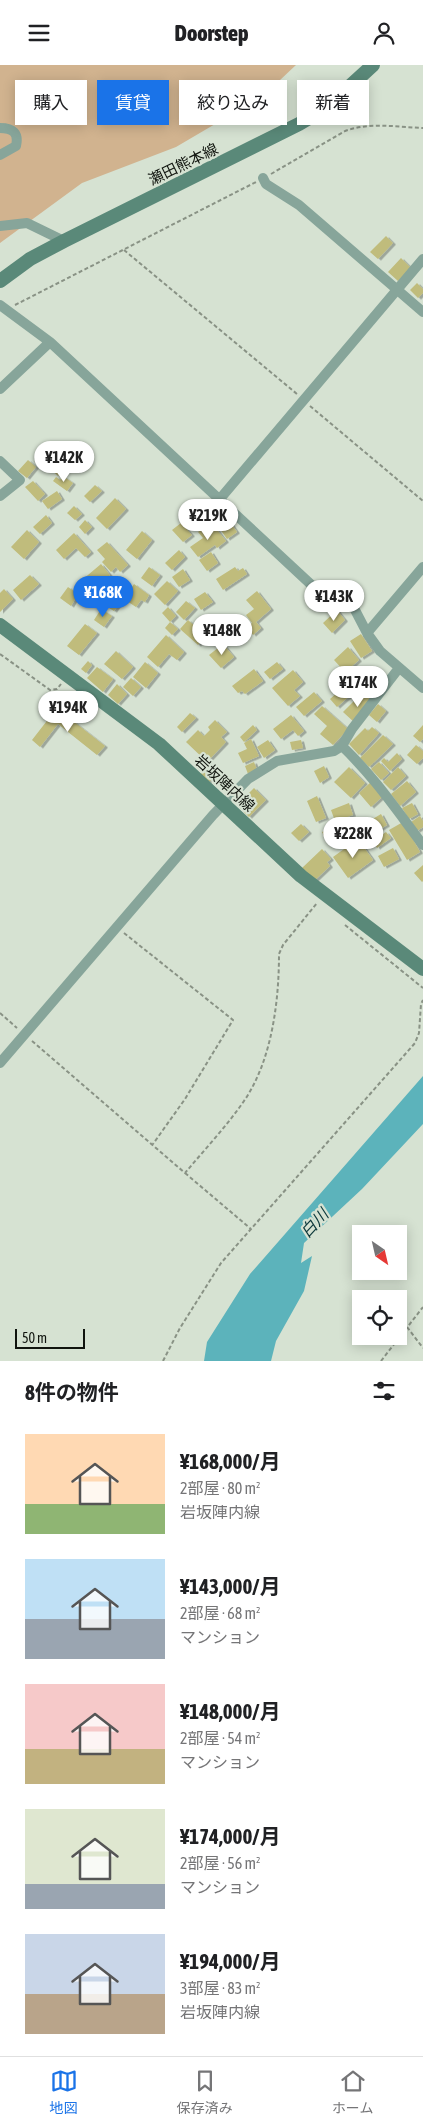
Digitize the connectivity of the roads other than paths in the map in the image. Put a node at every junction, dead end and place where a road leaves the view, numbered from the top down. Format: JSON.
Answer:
{"nodes":[{"id":1,"x":373,"y":65,"type":"edge"},
{"id":2,"x":0,"y":128,"type":"edge"},
{"id":3,"x":0,"y":155,"type":"edge"},
{"id":4,"x":263,"y":179,"type":"dead end"},
{"id":5,"x":0,"y":226,"type":"edge"},
{"id":6,"x":64,"y":241,"type":"junction"},
{"id":7,"x":423,"y":259,"type":"edge"},
{"id":8,"x":0,"y":281,"type":"edge"},
{"id":9,"x":397,"y":290,"type":"junction"},
{"id":10,"x":3,"y":307,"type":"edge"},
{"id":11,"x":423,"y":312,"type":"edge"},
{"id":12,"x":50,"y":342,"type":"junction"},
{"id":13,"x":0,"y":389,"type":"edge"},
{"id":14,"x":0,"y":461,"type":"edge"},
{"id":15,"x":0,"y":496,"type":"edge"},
{"id":16,"x":219,"y":500,"type":"junction"},
{"id":17,"x":423,"y":567,"type":"edge"},
{"id":18,"x":0,"y":625,"type":"edge"},
{"id":19,"x":367,"y":633,"type":"junction"},
{"id":20,"x":400,"y":668,"type":"junction"},
{"id":21,"x":423,"y":688,"type":"edge"},
{"id":22,"x":342,"y":746,"type":"junction"},
{"id":23,"x":224,"y":804,"type":"junction"},
{"id":24,"x":423,"y":845,"type":"edge"},
{"id":25,"x":423,"y":969,"type":"edge"},
{"id":26,"x":0,"y":1063,"type":"edge"}],
"edges":[{"from":1,"to":6,"type":"main road","name":"瀬田熊本線"},
{"from":2,"to":3,"type":"street"},
{"from":4,"to":9,"type":"street"},
{"from":5,"to":6,"type":"street"},
{"from":6,"to":8,"type":"main road","name":"瀬田熊本線"},
{"from":7,"to":9,"type":"street"},
{"from":9,"to":11,"type":"street"},
{"from":9,"to":16,"type":"street"},
{"from":10,"to":12,"type":"street"},
{"from":12,"to":13,"type":"street"},
{"from":12,"to":16,"type":"street"},
{"from":14,"to":15,"type":"street"},
{"from":16,"to":19,"type":"street"},
{"from":17,"to":19,"type":"street"},
{"from":18,"to":23,"type":"main road","name":"岩坂陣内線"},
{"from":19,"to":20,"type":"street"},
{"from":20,"to":21,"type":"street"},
{"from":20,"to":22,"type":"street"},
{"from":22,"to":23,"type":"street"},
{"from":22,"to":24,"type":"street"},
{"from":23,"to":25,"type":"main road","name":"岩坂陣内線"},
{"from":23,"to":26,"type":"street"}]}
